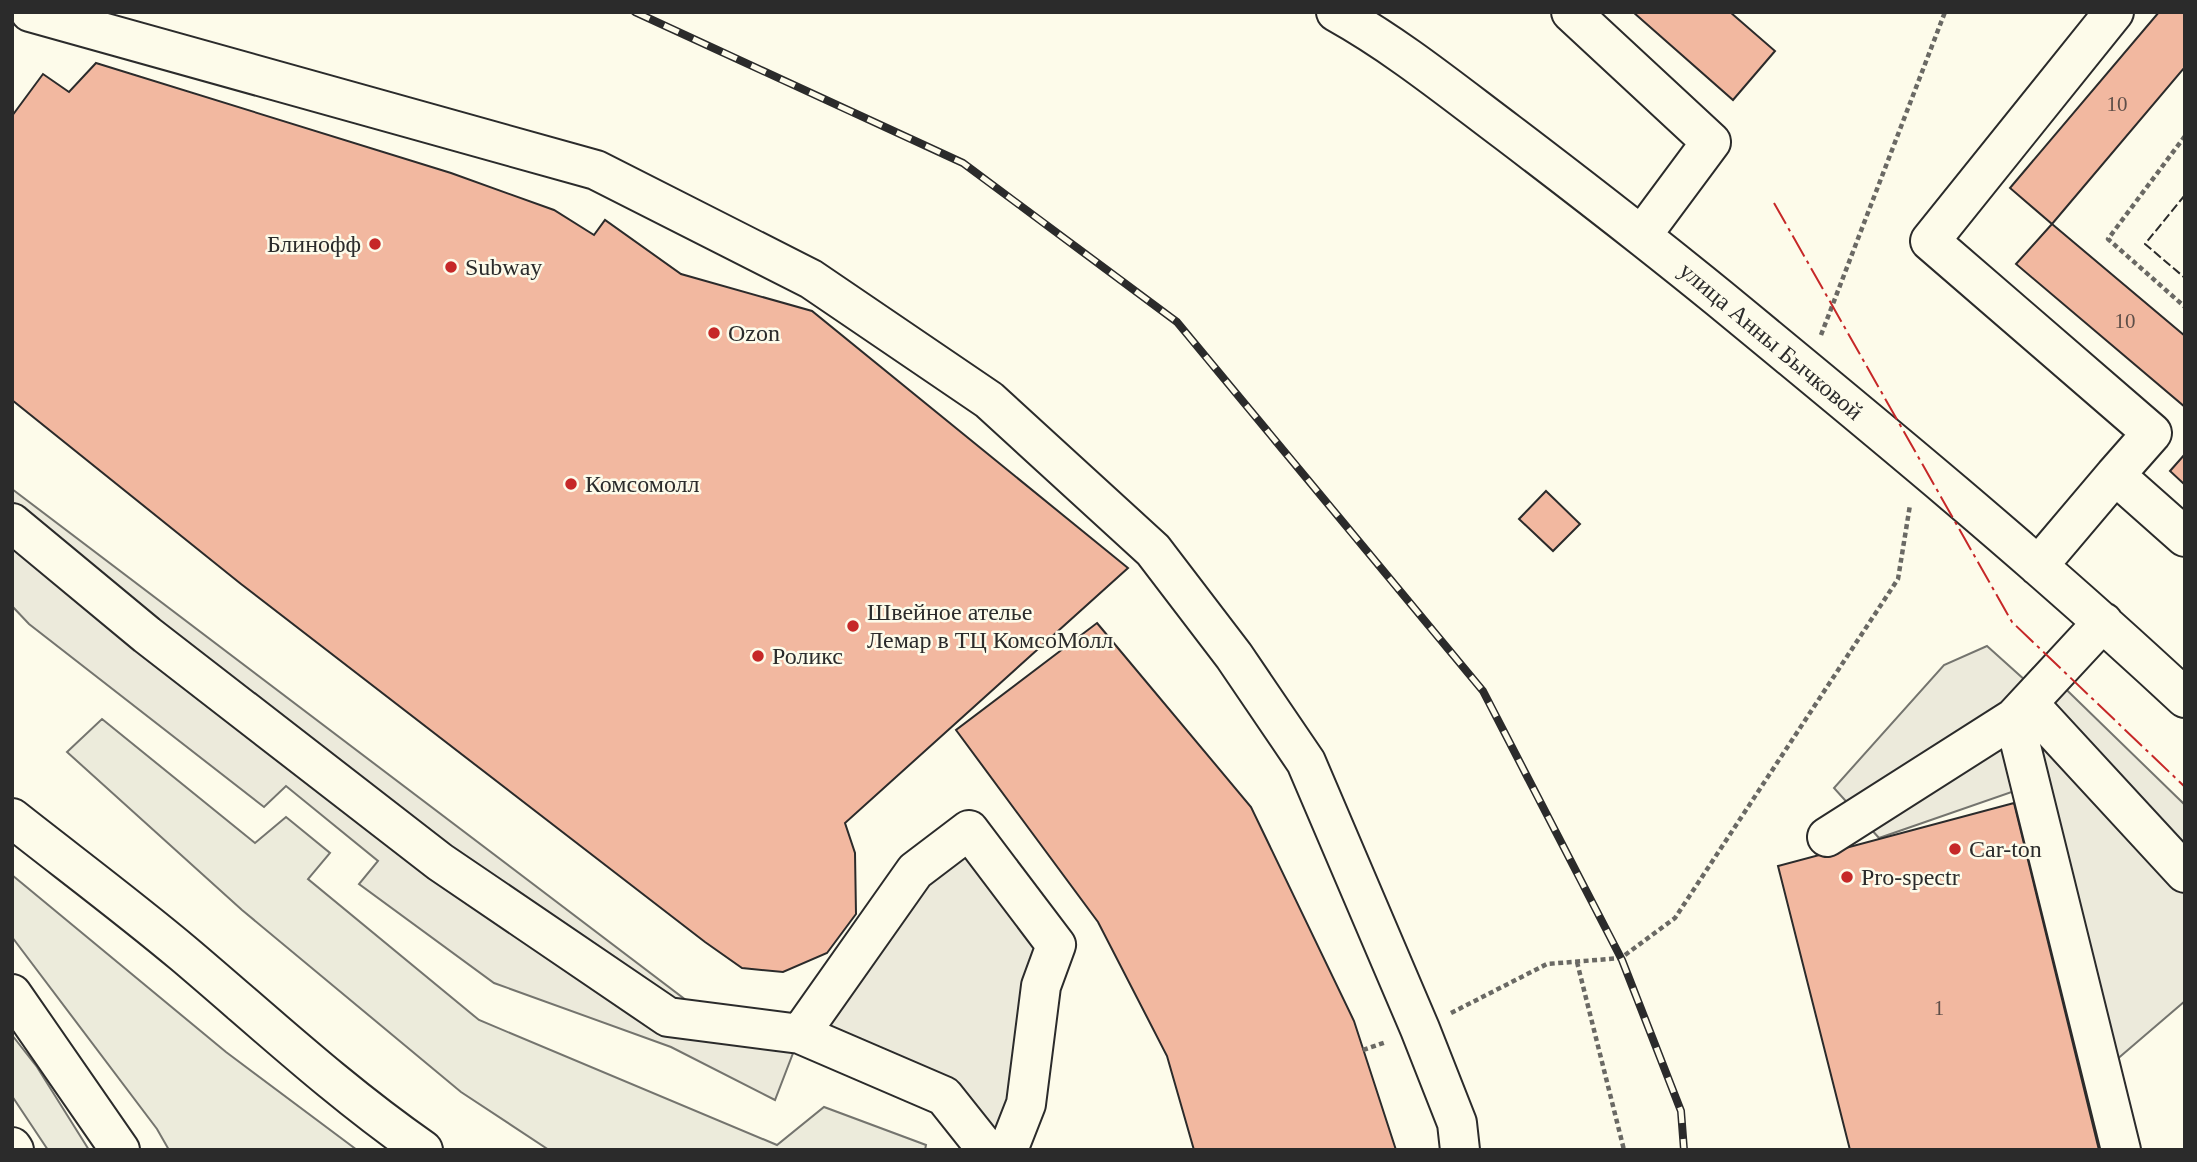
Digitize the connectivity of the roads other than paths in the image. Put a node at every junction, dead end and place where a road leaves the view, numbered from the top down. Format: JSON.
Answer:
{"nodes":[{"id":1,"x":30,"y":12,"type":"edge"},
{"id":2,"x":1336,"y":12,"type":"edge"},
{"id":3,"x":1571,"y":12,"type":"edge"},
{"id":4,"x":2114,"y":12,"type":"edge"},
{"id":5,"x":1642,"y":235,"type":"junction"},
{"id":6,"x":2115,"y":475,"type":"junction"},
{"id":7,"x":12,"y":523,"type":"edge"},
{"id":8,"x":2185,"y":537,"type":"edge"},
{"id":9,"x":2038,"y":566,"type":"junction"},
{"id":10,"x":2103,"y":622,"type":"junction"},
{"id":11,"x":2185,"y":698,"type":"edge"},
{"id":12,"x":2021,"y":710,"type":"junction"},
{"id":13,"x":12,"y":800,"type":"edge"},
{"id":14,"x":12,"y":818,"type":"edge"},
{"id":15,"x":1827,"y":837,"type":"dead end"},
{"id":16,"x":2185,"y":873,"type":"edge"},
{"id":17,"x":182,"y":952,"type":"junction"},
{"id":18,"x":12,"y":994,"type":"edge"},
{"id":19,"x":800,"y":1034,"type":"junction"},
{"id":20,"x":120,"y":1150,"type":"edge"},
{"id":21,"x":423,"y":1150,"type":"edge"},
{"id":22,"x":987,"y":1150,"type":"edge"},
{"id":23,"x":1008,"y":1150,"type":"edge"},
{"id":24,"x":1460,"y":1150,"type":"edge"},
{"id":25,"x":2121,"y":1150,"type":"edge"}],
"edges":[{"from":1,"to":24,"type":"street"},
{"from":2,"to":5,"type":"street","name":"улица Анны Бычковой"},
{"from":3,"to":5,"type":"street"},
{"from":4,"to":6,"type":"street"},
{"from":5,"to":9,"type":"street","name":"улица Анны Бычковой"},
{"from":6,"to":8,"type":"street"},
{"from":6,"to":9,"type":"street"},
{"from":7,"to":19,"type":"street"},
{"from":9,"to":10,"type":"street","name":"улица Анны Бычковой"},
{"from":10,"to":11,"type":"street","name":"улица Анны Бычковой"},
{"from":10,"to":12,"type":"street"},
{"from":12,"to":15,"type":"street"},
{"from":12,"to":16,"type":"street"},
{"from":12,"to":25,"type":"street"},
{"from":13,"to":17,"type":"street"},
{"from":14,"to":17,"type":"street"},
{"from":17,"to":21,"type":"street"},
{"from":18,"to":20,"type":"street"},
{"from":19,"to":22,"type":"street"},
{"from":19,"to":23,"type":"street"}]}
